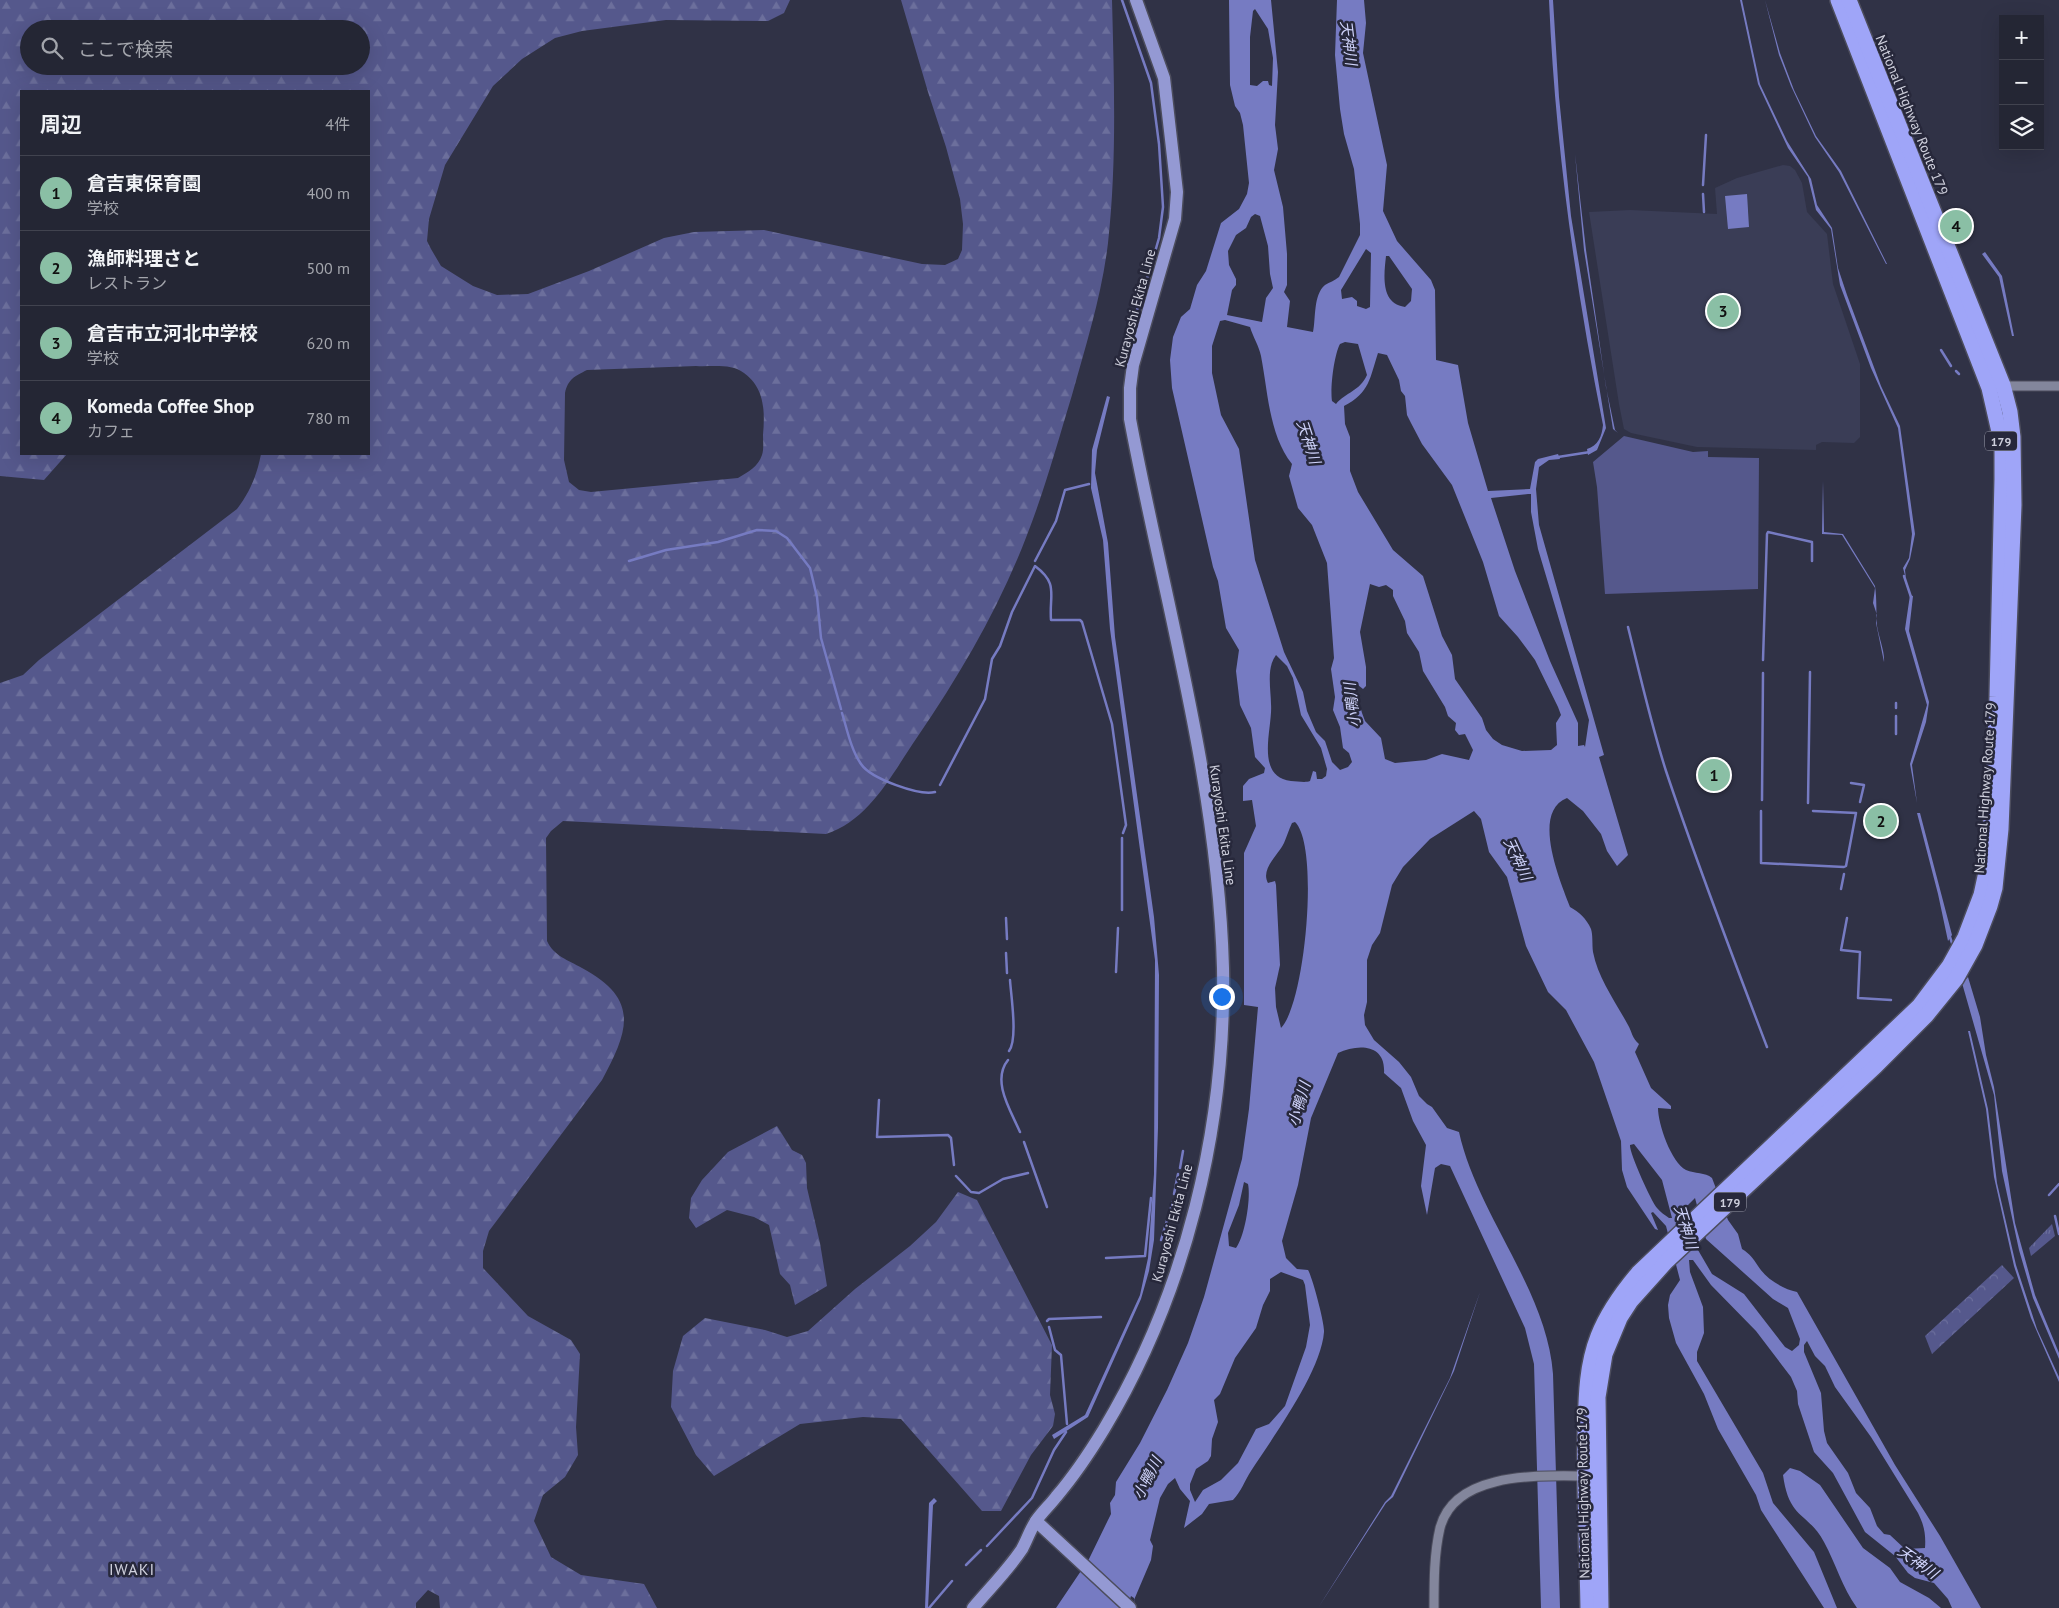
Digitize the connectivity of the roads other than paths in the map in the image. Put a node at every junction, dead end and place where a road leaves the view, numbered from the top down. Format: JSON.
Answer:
{"nodes":[{"id":1,"x":1136,"y":0,"type":"edge"},
{"id":2,"x":1838,"y":0,"type":"edge"},
{"id":3,"x":1849,"y":0,"type":"edge"},
{"id":4,"x":1996,"y":386,"type":"junction"},
{"id":5,"x":2059,"y":386,"type":"edge"},
{"id":6,"x":1983,"y":908,"type":"junction"},
{"id":7,"x":1592,"y":1476,"type":"junction"},
{"id":8,"x":1036,"y":1522,"type":"junction"},
{"id":9,"x":973,"y":1608,"type":"edge"},
{"id":10,"x":1130,"y":1608,"type":"edge"},
{"id":11,"x":1434,"y":1608,"type":"edge"},
{"id":12,"x":1588,"y":1608,"type":"edge"},
{"id":13,"x":1601,"y":1608,"type":"edge"}],
"edges":[{"from":1,"to":8,"type":"main road","name":"Kurayoshi Ekita Line"},
{"from":2,"to":4,"type":"highway","name":"National Highway Route 179","number":"179"},
{"from":3,"to":4,"type":"highway","name":"National Highway Route 179","number":"179"},
{"from":4,"to":5,"type":"street"},
{"from":4,"to":6,"type":"highway","name":"National Highway Route 179","number":"179"},
{"from":6,"to":7,"type":"highway","name":"National Highway Route 179","number":"179"},
{"from":6,"to":7,"type":"highway","name":"National Highway Route 179","number":"179"},
{"from":7,"to":11,"type":"street"},
{"from":7,"to":12,"type":"highway","name":"National Highway Route 179","number":"179"},
{"from":7,"to":13,"type":"highway","name":"National Highway Route 179","number":"179"},
{"from":8,"to":9,"type":"main road","name":"Kurayoshi Ekita Line"},
{"from":8,"to":10,"type":"main road"}]}
